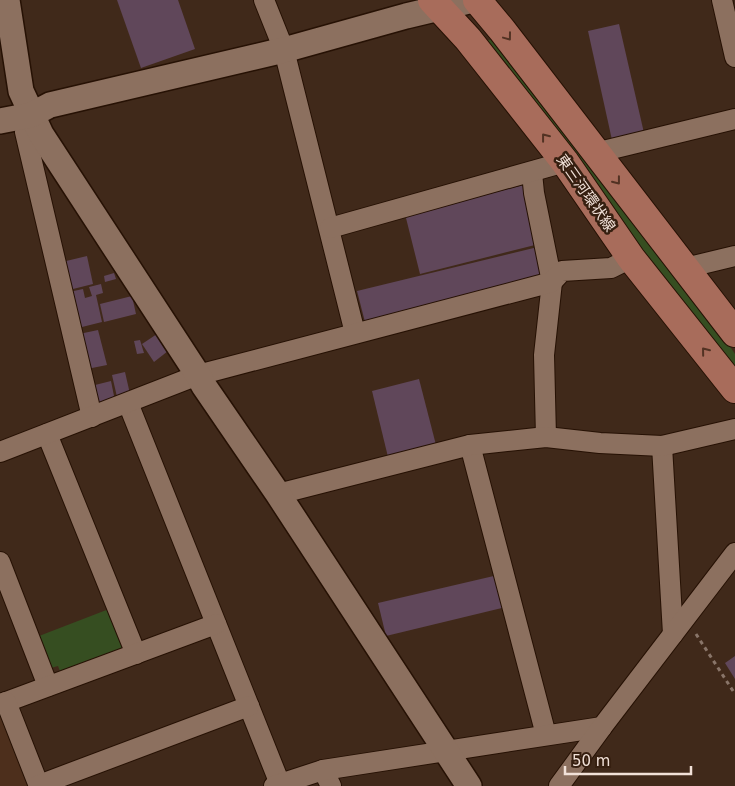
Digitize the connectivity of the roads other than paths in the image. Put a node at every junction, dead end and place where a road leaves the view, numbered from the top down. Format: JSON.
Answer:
{"nodes":[{"id":1,"x":7,"y":0,"type":"edge"},
{"id":2,"x":264,"y":0,"type":"edge"},
{"id":3,"x":473,"y":0,"type":"edge"},
{"id":4,"x":477,"y":0,"type":"edge"},
{"id":5,"x":722,"y":0,"type":"edge"},
{"id":6,"x":436,"y":4,"type":"edge"},
{"id":7,"x":284,"y":50,"type":"junction"},
{"id":8,"x":735,"y":57,"type":"edge"},
{"id":9,"x":31,"y":115,"type":"junction"},
{"id":10,"x":735,"y":119,"type":"edge"},
{"id":11,"x":0,"y":121,"type":"edge"},
{"id":12,"x":595,"y":153,"type":"junction"},
{"id":13,"x":565,"y":162,"type":"junction"},
{"id":14,"x":532,"y":173,"type":"junction"},
{"id":15,"x":330,"y":228,"type":"junction"},
{"id":16,"x":735,"y":256,"type":"edge"},
{"id":17,"x":630,"y":258,"type":"junction"},
{"id":18,"x":685,"y":268,"type":"junction"},
{"id":19,"x":552,"y":282,"type":"junction"},
{"id":20,"x":355,"y":333,"type":"junction"},
{"id":21,"x":735,"y":333,"type":"edge"},
{"id":22,"x":198,"y":375,"type":"junction"},
{"id":23,"x":735,"y":389,"type":"edge"},
{"id":24,"x":128,"y":403,"type":"junction"},
{"id":25,"x":92,"y":417,"type":"junction"},
{"id":26,"x":735,"y":429,"type":"edge"},
{"id":27,"x":47,"y":434,"type":"junction"},
{"id":28,"x":546,"y":437,"type":"junction"},
{"id":29,"x":470,"y":445,"type":"junction"},
{"id":30,"x":662,"y":446,"type":"junction"},
{"id":31,"x":0,"y":452,"type":"edge"},
{"id":32,"x":278,"y":494,"type":"junction"},
{"id":33,"x":735,"y":553,"type":"edge"},
{"id":34,"x":0,"y":562,"type":"edge"},
{"id":35,"x":216,"y":624,"type":"junction"},
{"id":36,"x":673,"y":634,"type":"junction"},
{"id":37,"x":136,"y":654,"type":"junction"},
{"id":38,"x":48,"y":686,"type":"junction"},
{"id":39,"x":3,"y":703,"type":"edge"},
{"id":40,"x":249,"y":706,"type":"junction"},
{"id":41,"x":602,"y":727,"type":"junction"},
{"id":42,"x":546,"y":735,"type":"junction"},
{"id":43,"x":445,"y":750,"type":"junction"},
{"id":44,"x":327,"y":778,"type":"edge"},
{"id":45,"x":277,"y":785,"type":"edge"},
{"id":46,"x":39,"y":786,"type":"edge"},
{"id":47,"x":469,"y":786,"type":"edge"},
{"id":48,"x":559,"y":786,"type":"edge"}],
"edges":[{"from":1,"to":9,"type":"street"},
{"from":2,"to":7,"type":"street"},
{"from":3,"to":6,"type":"street"},
{"from":4,"to":12,"type":"main road","name":"東三河環状線","one_way":true},
{"from":5,"to":8,"type":"street"},
{"from":6,"to":7,"type":"street"},
{"from":13,"to":6,"type":"main road","name":"東三河環状線","one_way":true},
{"from":7,"to":9,"type":"street"},
{"from":7,"to":15,"type":"street"},
{"from":9,"to":11,"type":"street"},
{"from":9,"to":22,"type":"street"},
{"from":9,"to":25,"type":"street"},
{"from":10,"to":12,"type":"street"},
{"from":12,"to":18,"type":"main road","name":"東三河環状線","one_way":true},
{"from":13,"to":14,"type":"street"},
{"from":13,"to":17,"type":"main road","name":"東三河環状線"},
{"from":14,"to":15,"type":"street"},
{"from":14,"to":19,"type":"street"},
{"from":15,"to":20,"type":"street"},
{"from":16,"to":18,"type":"street"},
{"from":17,"to":19,"type":"street"},
{"from":23,"to":17,"type":"main road","name":"東三河環状線","one_way":true},
{"from":18,"to":21,"type":"main road","name":"東三河環状線"},
{"from":19,"to":20,"type":"street"},
{"from":19,"to":28,"type":"street"},
{"from":20,"to":22,"type":"street"},
{"from":22,"to":24,"type":"street"},
{"from":22,"to":32,"type":"street"},
{"from":24,"to":25,"type":"street"},
{"from":24,"to":35,"type":"street"},
{"from":25,"to":27,"type":"street"},
{"from":26,"to":30,"type":"street"},
{"from":27,"to":31,"type":"street"},
{"from":27,"to":37,"type":"street"},
{"from":28,"to":29,"type":"street"},
{"from":28,"to":30,"type":"street"},
{"from":29,"to":32,"type":"street"},
{"from":29,"to":42,"type":"street"},
{"from":30,"to":36,"type":"street"},
{"from":32,"to":43,"type":"street"},
{"from":33,"to":36,"type":"street"},
{"from":34,"to":38,"type":"street"},
{"from":35,"to":37,"type":"street"},
{"from":35,"to":40,"type":"street"},
{"from":36,"to":41,"type":"street"},
{"from":37,"to":38,"type":"street"},
{"from":38,"to":39,"type":"street"},
{"from":39,"to":46,"type":"street"},
{"from":40,"to":45,"type":"street"},
{"from":40,"to":46,"type":"street"},
{"from":41,"to":42,"type":"street"},
{"from":41,"to":48,"type":"street"},
{"from":42,"to":43,"type":"street"},
{"from":43,"to":44,"type":"street"},
{"from":43,"to":47,"type":"street"},
{"from":44,"to":45,"type":"street"}]}
